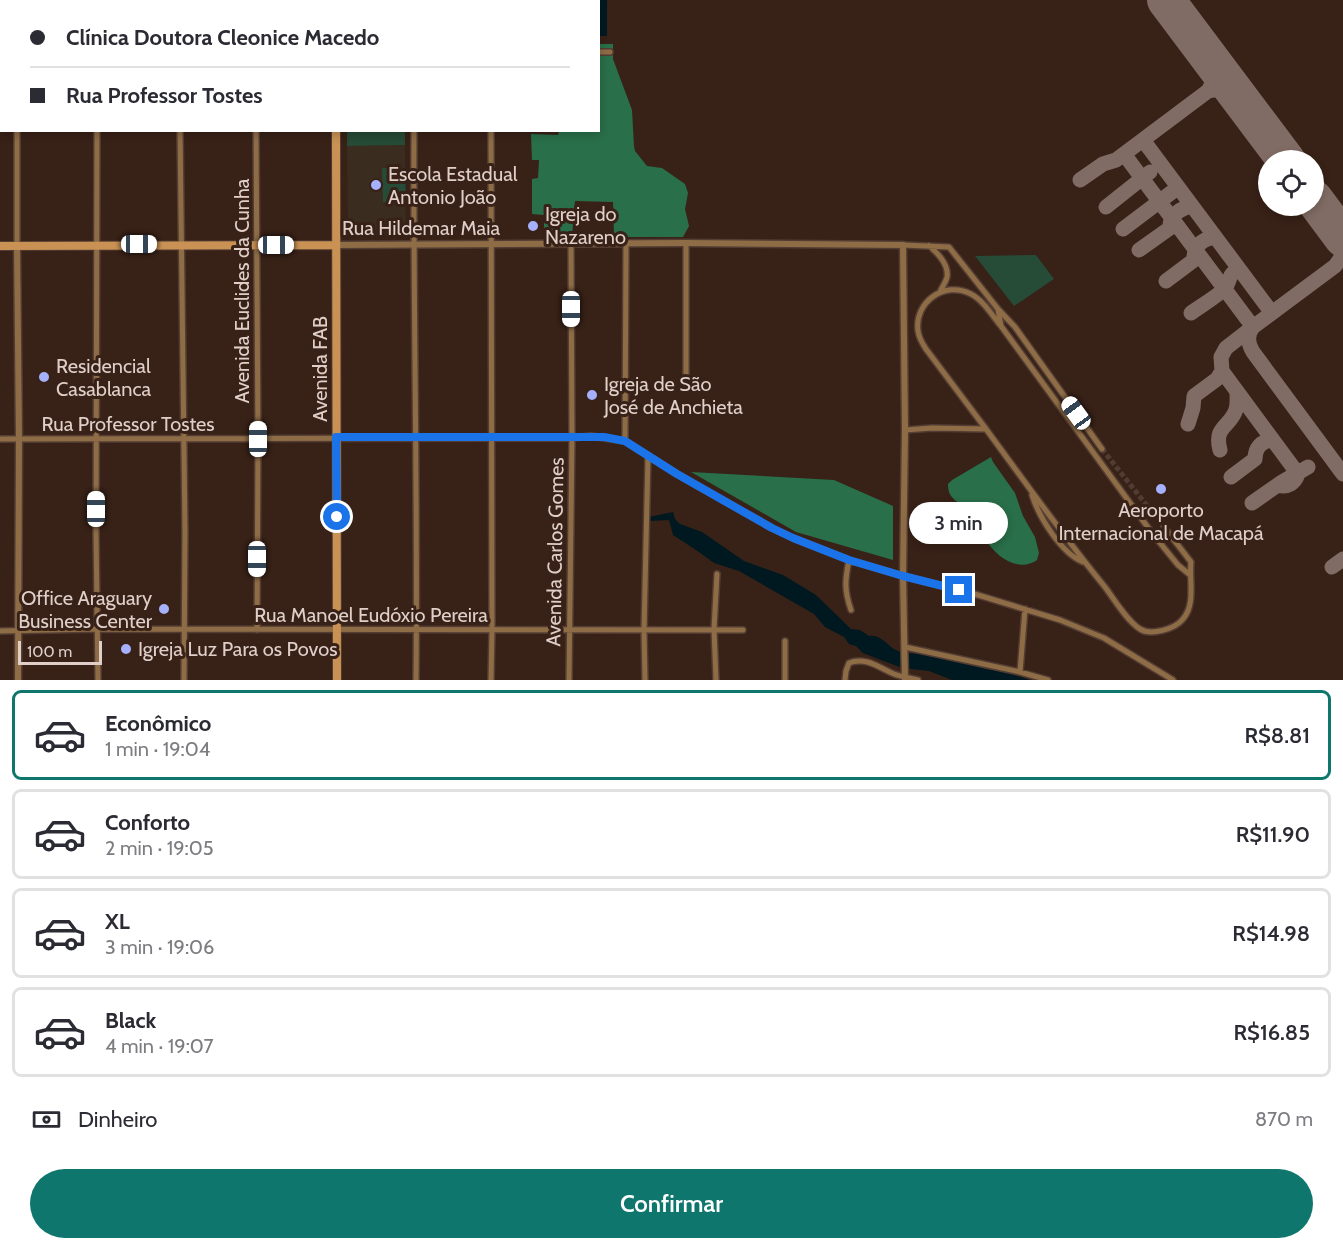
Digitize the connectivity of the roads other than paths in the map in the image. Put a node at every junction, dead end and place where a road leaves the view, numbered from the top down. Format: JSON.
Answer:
{"nodes":[{"id":1,"x":600,"y":52,"type":"edge"},
{"id":2,"x":610,"y":52,"type":"dead end"},
{"id":3,"x":17,"y":132,"type":"edge"},
{"id":4,"x":97,"y":132,"type":"edge"},
{"id":5,"x":180,"y":132,"type":"edge"},
{"id":6,"x":256,"y":132,"type":"edge"},
{"id":7,"x":336,"y":132,"type":"edge"},
{"id":8,"x":414,"y":132,"type":"edge"},
{"id":9,"x":490,"y":132,"type":"edge"},
{"id":10,"x":686,"y":243,"type":"junction"},
{"id":11,"x":181,"y":244,"type":"junction"},
{"id":12,"x":413,"y":244,"type":"junction"},
{"id":13,"x":490,"y":244,"type":"junction"},
{"id":14,"x":571,"y":244,"type":"junction"},
{"id":15,"x":626,"y":244,"type":"junction"},
{"id":16,"x":97,"y":245,"type":"junction"},
{"id":17,"x":256,"y":245,"type":"junction"},
{"id":18,"x":336,"y":245,"type":"junction"},
{"id":19,"x":903,"y":245,"type":"junction"},
{"id":20,"x":0,"y":246,"type":"edge"},
{"id":21,"x":17,"y":246,"type":"junction"},
{"id":22,"x":929,"y":246,"type":"junction"},
{"id":23,"x":940,"y":292,"type":"junction"},
{"id":24,"x":998,"y":309,"type":"junction"},
{"id":25,"x":1001,"y":326,"type":"junction"},
{"id":26,"x":686,"y":378,"type":"dead end"},
{"id":27,"x":986,"y":429,"type":"junction"},
{"id":28,"x":905,"y":430,"type":"junction"},
{"id":29,"x":336,"y":437,"type":"junction"},
{"id":30,"x":417,"y":437,"type":"junction"},
{"id":31,"x":491,"y":437,"type":"junction"},
{"id":32,"x":96,"y":438,"type":"junction"},
{"id":33,"x":572,"y":438,"type":"junction"},
{"id":34,"x":0,"y":439,"type":"edge"},
{"id":35,"x":19,"y":439,"type":"junction"},
{"id":36,"x":183,"y":439,"type":"junction"},
{"id":37,"x":258,"y":439,"type":"junction"},
{"id":38,"x":625,"y":441,"type":"junction"},
{"id":39,"x":1102,"y":449,"type":"tunnel mouth"},
{"id":40,"x":648,"y":456,"type":"junction"},
{"id":41,"x":1164,"y":527,"type":"tunnel mouth"},
{"id":42,"x":849,"y":560,"type":"junction"},
{"id":43,"x":717,"y":574,"type":"dead end"},
{"id":44,"x":1190,"y":574,"type":"junction"},
{"id":45,"x":903,"y":576,"type":"junction"},
{"id":46,"x":1024,"y":609,"type":"junction"},
{"id":47,"x":851,"y":610,"type":"dead end"},
{"id":48,"x":97,"y":630,"type":"junction"},
{"id":49,"x":184,"y":630,"type":"junction"},
{"id":50,"x":257,"y":630,"type":"junction"},
{"id":51,"x":337,"y":630,"type":"junction"},
{"id":52,"x":417,"y":630,"type":"junction"},
{"id":53,"x":492,"y":630,"type":"junction"},
{"id":54,"x":569,"y":630,"type":"junction"},
{"id":55,"x":714,"y":630,"type":"junction"},
{"id":56,"x":743,"y":630,"type":"dead end"},
{"id":57,"x":0,"y":631,"type":"edge"},
{"id":58,"x":19,"y":631,"type":"junction"},
{"id":59,"x":644,"y":631,"type":"junction"},
{"id":60,"x":785,"y":641,"type":"dead end"},
{"id":61,"x":905,"y":648,"type":"junction"},
{"id":62,"x":1020,"y":672,"type":"junction"},
{"id":63,"x":905,"y":676,"type":"edge"},
{"id":64,"x":18,"y":680,"type":"edge"},
{"id":65,"x":98,"y":680,"type":"edge"},
{"id":66,"x":184,"y":680,"type":"edge"},
{"id":67,"x":337,"y":680,"type":"edge"},
{"id":68,"x":416,"y":680,"type":"edge"},
{"id":69,"x":491,"y":680,"type":"edge"},
{"id":70,"x":568,"y":680,"type":"edge"},
{"id":71,"x":645,"y":680,"type":"edge"},
{"id":72,"x":716,"y":680,"type":"edge"},
{"id":73,"x":785,"y":680,"type":"edge"},
{"id":74,"x":845,"y":680,"type":"edge"},
{"id":75,"x":918,"y":680,"type":"edge"},
{"id":76,"x":1048,"y":680,"type":"edge"},
{"id":77,"x":1173,"y":680,"type":"edge"}],
"edges":[{"from":1,"to":2,"type":"street"},
{"from":3,"to":21,"type":"street"},
{"from":4,"to":16,"type":"street"},
{"from":5,"to":11,"type":"street"},
{"from":6,"to":17,"type":"street","name":"Avenida Euclides da Cunha"},
{"from":7,"to":18,"type":"main road","name":"Avenida FAB"},
{"from":8,"to":12,"type":"street"},
{"from":9,"to":13,"type":"street"},
{"from":10,"to":15,"type":"street","name":"Rua Hildemar Maia"},
{"from":10,"to":19,"type":"street","name":"Rua Hildemar Maia"},
{"from":10,"to":26,"type":"street"},
{"from":11,"to":16,"type":"main road","name":"Rua Hildemar Maia"},
{"from":11,"to":17,"type":"main road","name":"Rua Hildemar Maia"},
{"from":11,"to":36,"type":"street"},
{"from":12,"to":13,"type":"street","name":"Rua Hildemar Maia"},
{"from":12,"to":18,"type":"street","name":"Rua Hildemar Maia"},
{"from":12,"to":30,"type":"street"},
{"from":13,"to":14,"type":"street","name":"Rua Hildemar Maia"},
{"from":13,"to":31,"type":"street"},
{"from":14,"to":15,"type":"street","name":"Rua Hildemar Maia"},
{"from":14,"to":33,"type":"street","name":"Avenida Carlos Gomes"},
{"from":15,"to":38,"type":"street"},
{"from":16,"to":21,"type":"main road","name":"Rua Hildemar Maia"},
{"from":16,"to":32,"type":"street"},
{"from":17,"to":18,"type":"main road","name":"Rua Hildemar Maia"},
{"from":17,"to":37,"type":"street","name":"Avenida Euclides da Cunha"},
{"from":18,"to":29,"type":"main road","name":"Avenida FAB"},
{"from":19,"to":22,"type":"street","name":"Rua Hildemar Maia"},
{"from":19,"to":28,"type":"street"},
{"from":20,"to":21,"type":"main road","name":"Rua Hildemar Maia"},
{"from":21,"to":35,"type":"street"},
{"from":22,"to":23,"type":"street"},
{"from":22,"to":24,"type":"street","name":"Rua Hildemar Maia"},
{"from":23,"to":25,"type":"street"},
{"from":23,"to":27,"type":"street"},
{"from":24,"to":25,"type":"street"},
{"from":24,"to":39,"type":"street"},
{"from":25,"to":44,"type":"street"},
{"from":27,"to":28,"type":"street"},
{"from":27,"to":44,"type":"street"},
{"from":28,"to":45,"type":"street"},
{"from":29,"to":30,"type":"street","name":"Rua Professor Tostes"},
{"from":29,"to":37,"type":"street","name":"Rua Professor Tostes"},
{"from":29,"to":51,"type":"main road","name":"Avenida FAB"},
{"from":30,"to":31,"type":"street","name":"Rua Professor Tostes"},
{"from":30,"to":52,"type":"street"},
{"from":31,"to":33,"type":"street","name":"Rua Professor Tostes"},
{"from":31,"to":53,"type":"street"},
{"from":32,"to":35,"type":"street","name":"Rua Professor Tostes"},
{"from":32,"to":36,"type":"street","name":"Rua Professor Tostes"},
{"from":32,"to":48,"type":"street"},
{"from":33,"to":38,"type":"street","name":"Rua Professor Tostes"},
{"from":33,"to":54,"type":"street","name":"Avenida Carlos Gomes"},
{"from":34,"to":35,"type":"street","name":"Rua Professor Tostes"},
{"from":35,"to":58,"type":"street"},
{"from":36,"to":37,"type":"street","name":"Rua Professor Tostes"},
{"from":36,"to":49,"type":"street"},
{"from":37,"to":50,"type":"street","name":"Avenida Euclides da Cunha"},
{"from":38,"to":40,"type":"street","name":"Rua Professor Tostes"},
{"from":40,"to":42,"type":"street","name":"Rua Professor Tostes"},
{"from":40,"to":59,"type":"street"},
{"from":41,"to":44,"type":"street"},
{"from":42,"to":45,"type":"street","name":"Rua Professor Tostes"},
{"from":42,"to":47,"type":"street"},
{"from":43,"to":55,"type":"street"},
{"from":45,"to":46,"type":"street","name":"Rua Professor Tostes"},
{"from":45,"to":61,"type":"street"},
{"from":46,"to":62,"type":"street"},
{"from":46,"to":77,"type":"street","name":"Rua Professor Tostes"},
{"from":48,"to":49,"type":"street","name":"Rua Manoel Eudóxio Pereira"},
{"from":48,"to":58,"type":"street","name":"Rua Manoel Eudóxio Pereira"},
{"from":48,"to":65,"type":"street"},
{"from":49,"to":50,"type":"street","name":"Rua Manoel Eudóxio Pereira"},
{"from":49,"to":66,"type":"street"},
{"from":50,"to":51,"type":"street","name":"Rua Manoel Eudóxio Pereira"},
{"from":51,"to":52,"type":"street","name":"Rua Manoel Eudóxio Pereira"},
{"from":51,"to":67,"type":"main road","name":"Avenida FAB"},
{"from":52,"to":53,"type":"street","name":"Rua Manoel Eudóxio Pereira"},
{"from":52,"to":68,"type":"street"},
{"from":53,"to":54,"type":"street","name":"Rua Manoel Eudóxio Pereira"},
{"from":53,"to":69,"type":"street"},
{"from":54,"to":59,"type":"street","name":"Rua Manoel Eudóxio Pereira"},
{"from":54,"to":70,"type":"street","name":"Avenida Carlos Gomes"},
{"from":55,"to":56,"type":"street","name":"Rua Manoel Eudóxio Pereira"},
{"from":55,"to":59,"type":"street","name":"Rua Manoel Eudóxio Pereira"},
{"from":55,"to":72,"type":"street"},
{"from":57,"to":58,"type":"street","name":"Rua Manoel Eudóxio Pereira"},
{"from":58,"to":64,"type":"street"},
{"from":59,"to":71,"type":"street"},
{"from":60,"to":73,"type":"street"},
{"from":61,"to":62,"type":"street"},
{"from":61,"to":63,"type":"street"},
{"from":62,"to":76,"type":"street"},
{"from":63,"to":74,"type":"street"},
{"from":63,"to":75,"type":"street"}]}
